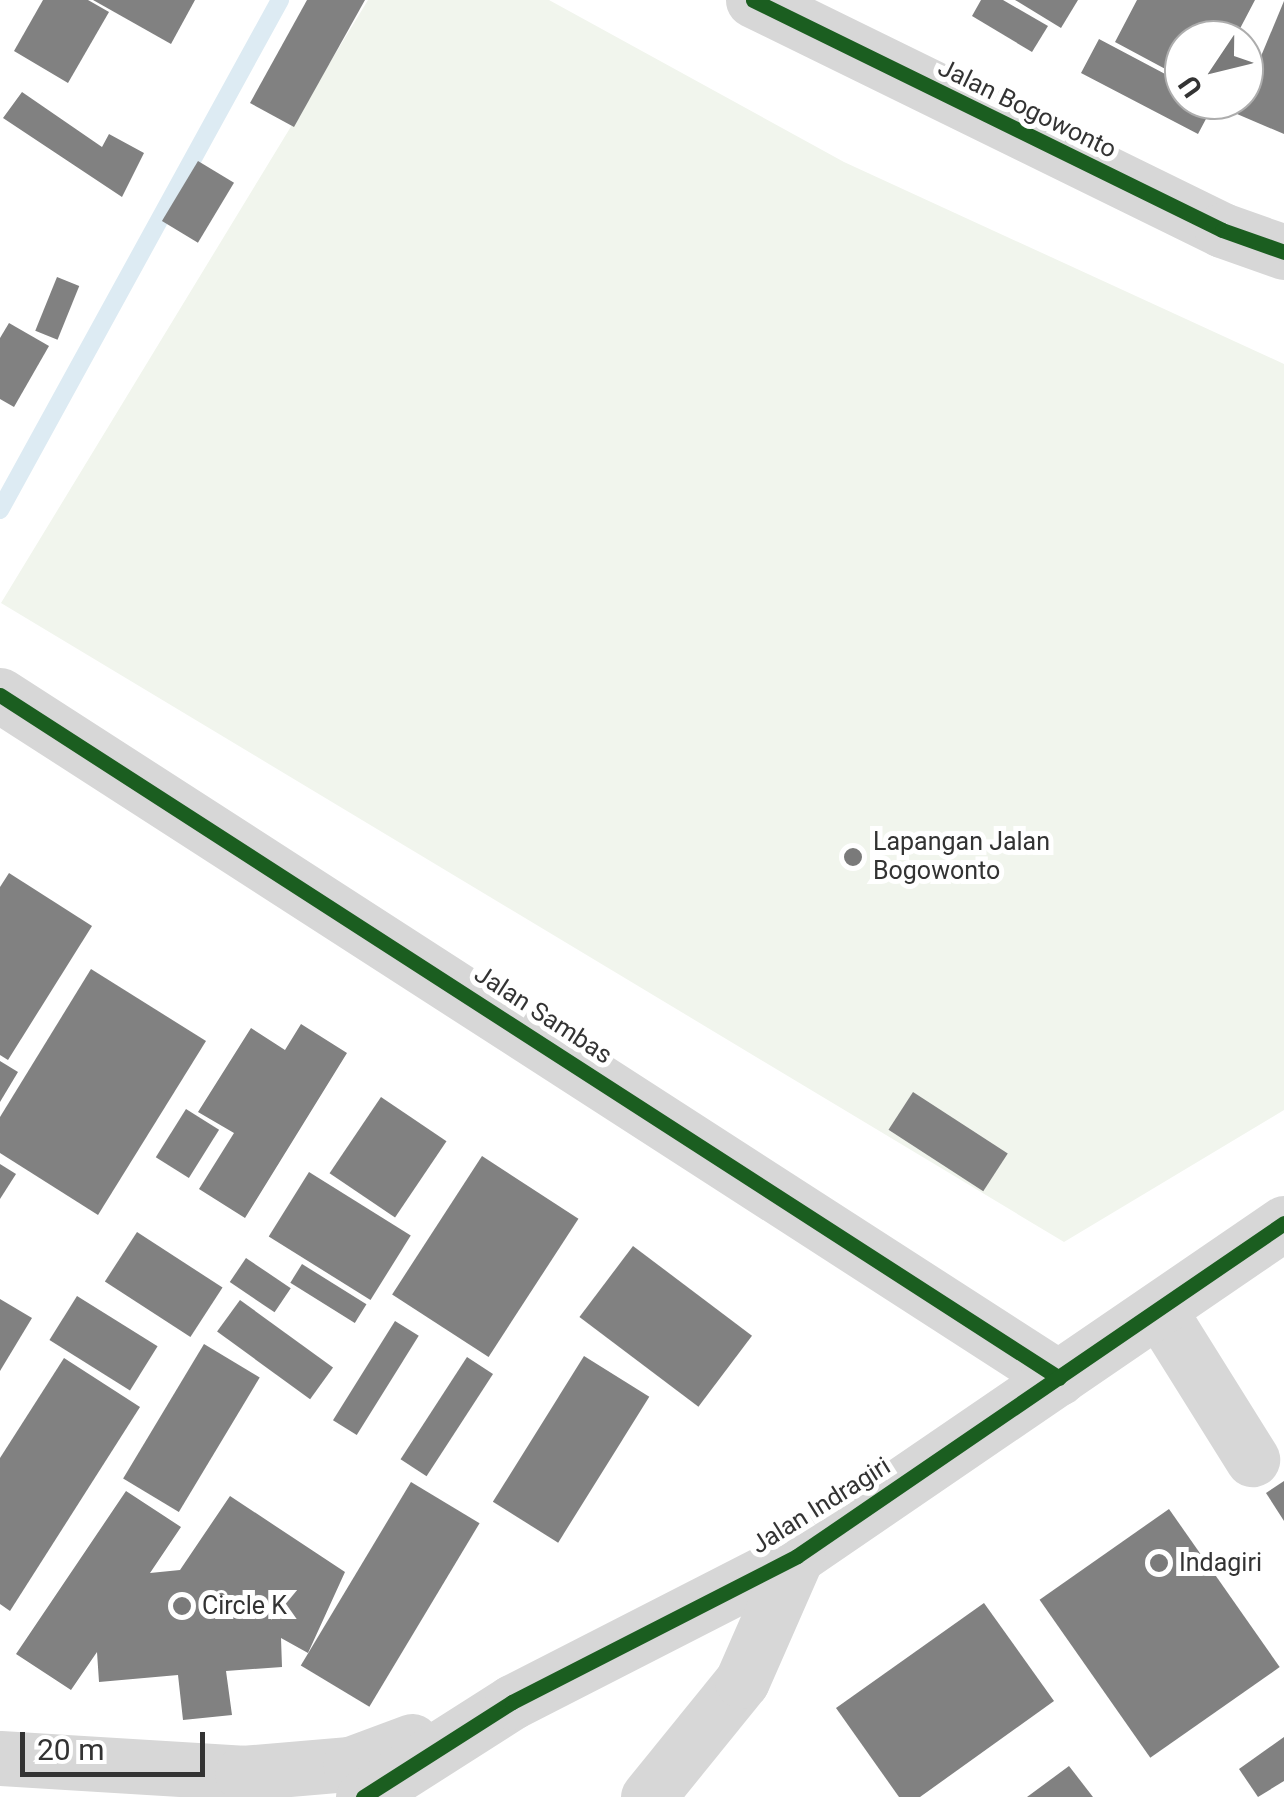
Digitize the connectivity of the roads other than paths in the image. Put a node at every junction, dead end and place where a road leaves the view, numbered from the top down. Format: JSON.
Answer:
{"nodes":[{"id":1,"x":754,"y":0,"type":"edge"},
{"id":2,"x":1284,"y":252,"type":"edge"},
{"id":3,"x":0,"y":694,"type":"edge"},
{"id":4,"x":1284,"y":1222,"type":"edge"},
{"id":5,"x":1158,"y":1310,"type":"junction"},
{"id":6,"x":1059,"y":1378,"type":"junction"},
{"id":7,"x":1252,"y":1459,"type":"dead end"},
{"id":8,"x":797,"y":1556,"type":"junction"},
{"id":9,"x":512,"y":1702,"type":"junction"},
{"id":10,"x":0,"y":1758,"type":"edge"},
{"id":11,"x":0,"y":1786,"type":"edge"},
{"id":12,"x":21,"y":1797,"type":"edge"},
{"id":13,"x":364,"y":1797,"type":"edge"},
{"id":14,"x":648,"y":1797,"type":"edge"}],
"edges":[{"from":1,"to":2,"type":"street","name":"Jalan Bogowonto"},
{"from":3,"to":6,"type":"street","name":"Jalan Sambas"},
{"from":4,"to":5,"type":"street","name":"Jalan Indragiri"},
{"from":5,"to":6,"type":"street","name":"Jalan Indragiri"},
{"from":5,"to":7,"type":"street"},
{"from":6,"to":8,"type":"street","name":"Jalan Indragiri"},
{"from":8,"to":9,"type":"street","name":"Jalan Indragiri"},
{"from":8,"to":14,"type":"street","name":"Jalan Indragiri"},
{"from":9,"to":10,"type":"street"},
{"from":9,"to":13,"type":"street","name":"Jalan Indragiri"},
{"from":11,"to":12,"type":"street"}]}
